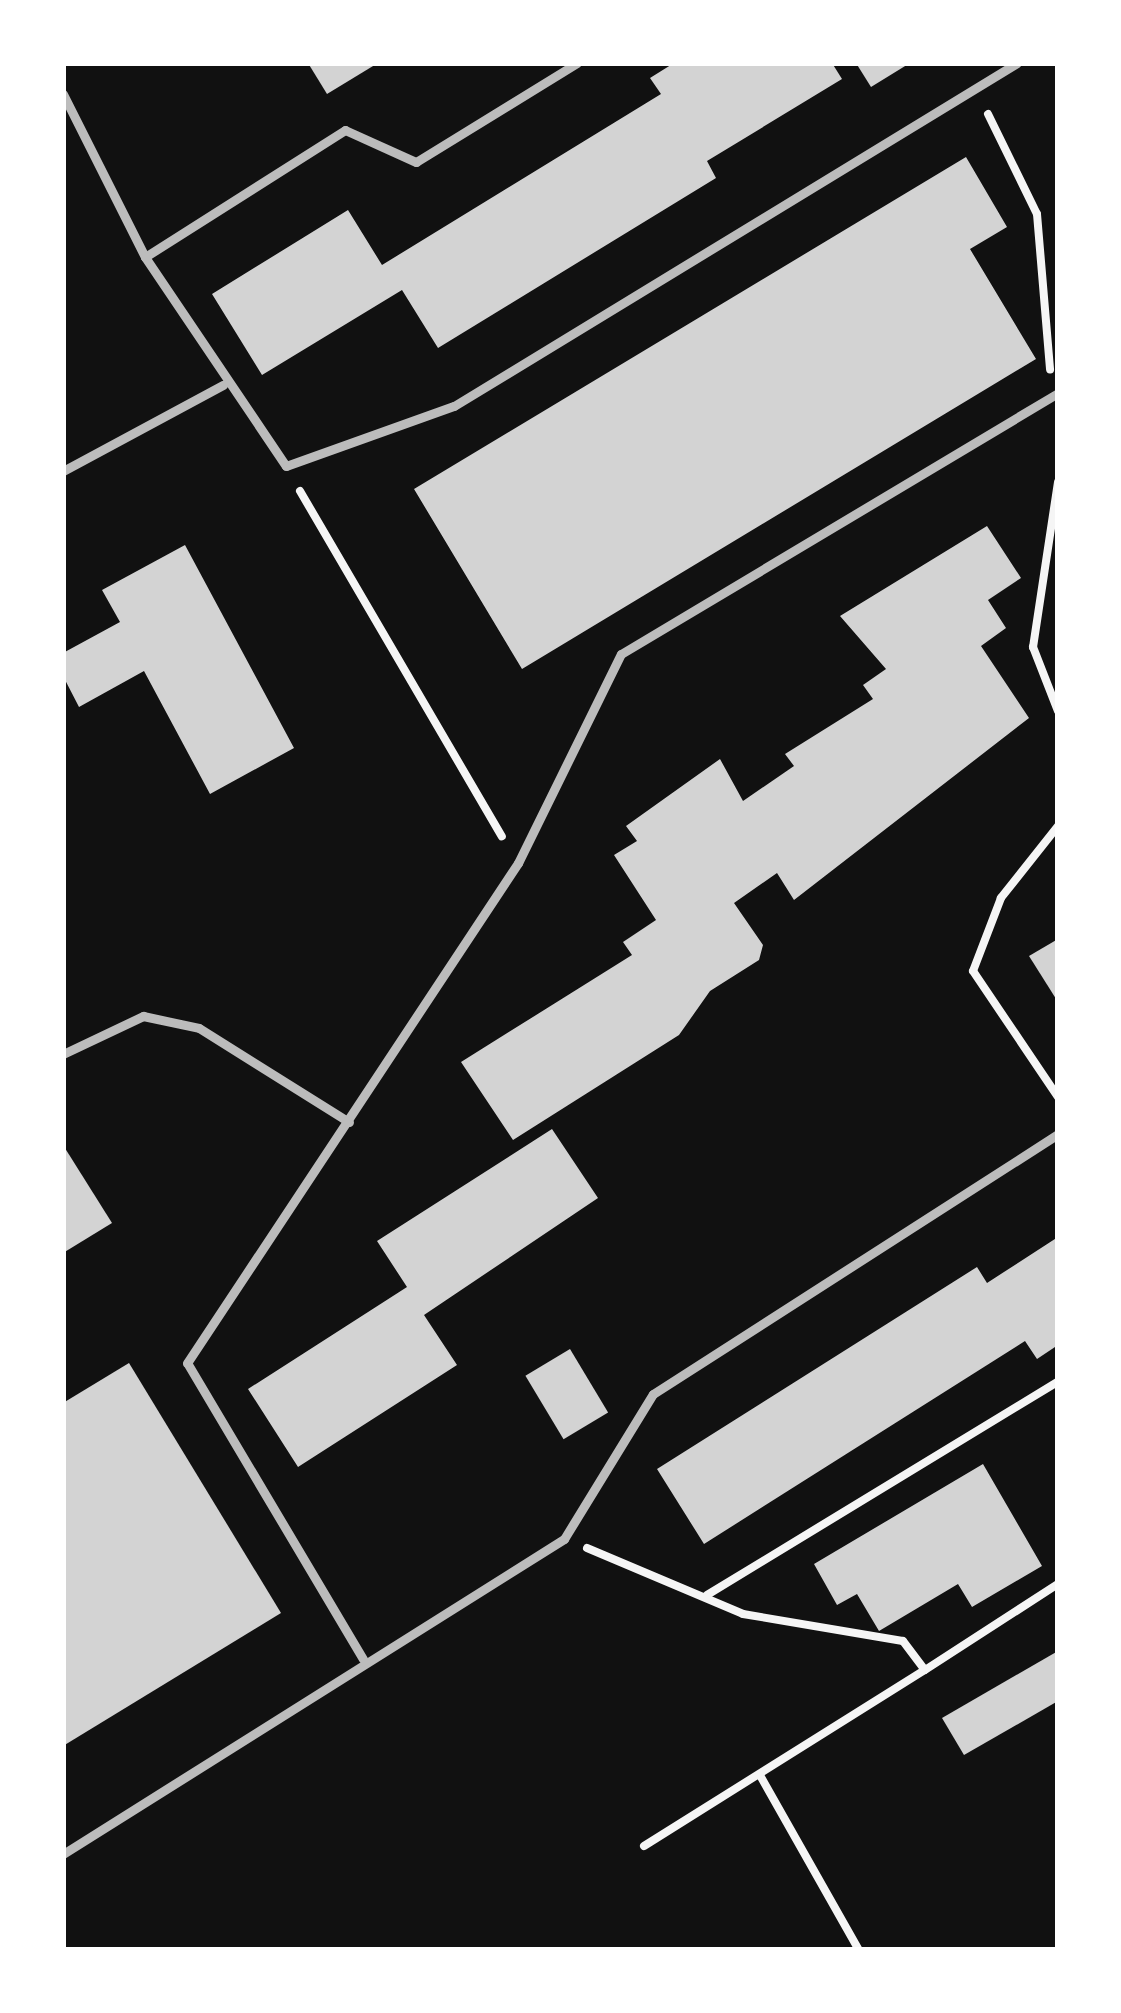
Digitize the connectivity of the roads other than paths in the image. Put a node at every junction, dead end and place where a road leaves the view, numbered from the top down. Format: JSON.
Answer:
{"nodes":[{"id":1,"x":577,"y":63,"type":"edge"},
{"id":2,"x":1017,"y":63,"type":"edge"},
{"id":3,"x":63,"y":94,"type":"edge"},
{"id":4,"x":145,"y":256,"type":"junction"},
{"id":5,"x":223,"y":385,"type":"junction"},
{"id":6,"x":1055,"y":394,"type":"edge"},
{"id":7,"x":63,"y":471,"type":"edge"},
{"id":8,"x":63,"y":1054,"type":"edge"},
{"id":9,"x":349,"y":1122,"type":"junction"},
{"id":10,"x":1058,"y":1134,"type":"edge"},
{"id":11,"x":363,"y":1659,"type":"junction"},
{"id":12,"x":63,"y":1854,"type":"edge"}],
"edges":[{"from":1,"to":4,"type":"lane"},
{"from":2,"to":5,"type":"lane"},
{"from":3,"to":4,"type":"lane"},
{"from":4,"to":5,"type":"lane"},
{"from":5,"to":7,"type":"lane"},
{"from":6,"to":9,"type":"lane"},
{"from":8,"to":9,"type":"lane"},
{"from":9,"to":11,"type":"lane"},
{"from":10,"to":11,"type":"lane"},
{"from":11,"to":12,"type":"lane"}]}
